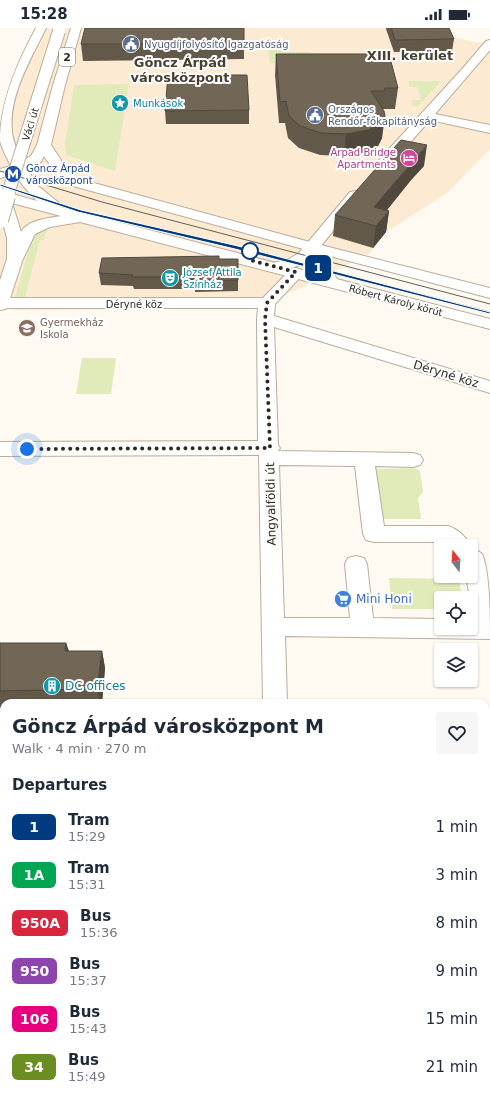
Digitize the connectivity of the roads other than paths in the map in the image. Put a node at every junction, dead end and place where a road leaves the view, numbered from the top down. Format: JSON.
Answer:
{"nodes":[{"id":1,"x":41,"y":28,"type":"edge"},
{"id":2,"x":76,"y":28,"type":"edge"},
{"id":3,"x":59,"y":30,"type":"edge"},
{"id":4,"x":489,"y":45,"type":"edge"},
{"id":5,"x":8,"y":103,"type":"junction"},
{"id":6,"x":0,"y":114,"type":"edge"},
{"id":7,"x":427,"y":116,"type":"junction"},
{"id":8,"x":50,"y":120,"type":"junction"},
{"id":9,"x":490,"y":129,"type":"edge"},
{"id":10,"x":44,"y":145,"type":"junction"},
{"id":11,"x":0,"y":163,"type":"edge"},
{"id":12,"x":19,"y":168,"type":"junction"},
{"id":13,"x":375,"y":172,"type":"edge"},
{"id":14,"x":0,"y":174,"type":"edge"},
{"id":15,"x":51,"y":179,"type":"junction"},
{"id":16,"x":30,"y":187,"type":"junction"},
{"id":17,"x":361,"y":188,"type":"edge"},
{"id":18,"x":1,"y":194,"type":"edge"},
{"id":19,"x":83,"y":218,"type":"junction"},
{"id":20,"x":0,"y":220,"type":"edge"},
{"id":21,"x":312,"y":247,"type":"junction"},
{"id":22,"x":14,"y":262,"type":"junction"},
{"id":23,"x":275,"y":267,"type":"junction"},
{"id":24,"x":296,"y":272,"type":"junction"},
{"id":25,"x":333,"y":284,"type":"junction"},
{"id":26,"x":490,"y":293,"type":"edge"},
{"id":27,"x":0,"y":304,"type":"edge"},
{"id":28,"x":266,"y":311,"type":"junction"},
{"id":29,"x":490,"y":324,"type":"edge"},
{"id":30,"x":490,"y":386,"type":"edge"},
{"id":31,"x":0,"y":449,"type":"edge"},
{"id":32,"x":270,"y":453,"type":"junction"},
{"id":33,"x":364,"y":459,"type":"junction"},
{"id":34,"x":412,"y":460,"type":"dead end"},
{"id":35,"x":453,"y":539,"type":"edge"},
{"id":36,"x":356,"y":564,"type":"dead end"},
{"id":37,"x":478,"y":580,"type":"edge"},
{"id":38,"x":274,"y":627,"type":"junction"},
{"id":39,"x":362,"y":627,"type":"junction"},
{"id":40,"x":276,"y":699,"type":"edge"}],
"edges":[{"from":1,"to":5,"type":"main road"},
{"from":2,"to":8,"type":"main road","name":"Váci út","number":"2"},
{"from":3,"to":20,"type":"main road","name":"Váci út","bridge":true},
{"from":4,"to":7,"type":"main road"},
{"from":5,"to":6,"type":"main road"},
{"from":5,"to":8,"type":"main road"},
{"from":5,"to":12,"type":"main road"},
{"from":7,"to":9,"type":"main road"},
{"from":7,"to":13,"type":"main road"},
{"from":8,"to":10,"type":"main road","name":"Váci út"},
{"from":10,"to":12,"type":"main road"},
{"from":10,"to":15,"type":"main road"},
{"from":11,"to":12,"type":"main road"},
{"from":12,"to":14,"type":"main road"},
{"from":12,"to":15,"type":"main road"},
{"from":12,"to":16,"type":"main road"},
{"from":15,"to":16,"type":"main road"},
{"from":15,"to":21,"type":"main road"},
{"from":16,"to":18,"type":"main road"},
{"from":16,"to":19,"type":"main road"},
{"from":17,"to":21,"type":"main road"},
{"from":18,"to":19,"type":"main road","name":"Róbert Károly körút"},
{"from":18,"to":22,"type":"main road"},
{"from":19,"to":22,"type":"main road"},
{"from":19,"to":23,"type":"main road","name":"Róbert Károly körút"},
{"from":21,"to":23,"type":"main road"},
{"from":21,"to":25,"type":"main road"},
{"from":21,"to":26,"type":"main road"},
{"from":22,"to":27,"type":"main road"},
{"from":23,"to":24,"type":"main road","name":"Róbert Károly körút"},
{"from":24,"to":25,"type":"main road","name":"Róbert Károly körút"},
{"from":24,"to":28,"type":"main road"},
{"from":25,"to":29,"type":"main road","name":"Róbert Károly körút"},
{"from":27,"to":28,"type":"main road","name":"Déryné köz"},
{"from":28,"to":30,"type":"main road","name":"Déryné köz"},
{"from":28,"to":32,"type":"main road","name":"Angyalföldi út"},
{"from":31,"to":32,"type":"main road"},
{"from":32,"to":33,"type":"main road"},
{"from":32,"to":38,"type":"main road","name":"Angyalföldi út"},
{"from":33,"to":34,"type":"main road"},
{"from":33,"to":35,"type":"main road"},
{"from":36,"to":39,"type":"main road"},
{"from":37,"to":39,"type":"main road"},
{"from":38,"to":39,"type":"main road"},
{"from":38,"to":40,"type":"main road","name":"Angyalföldi út"}]}
